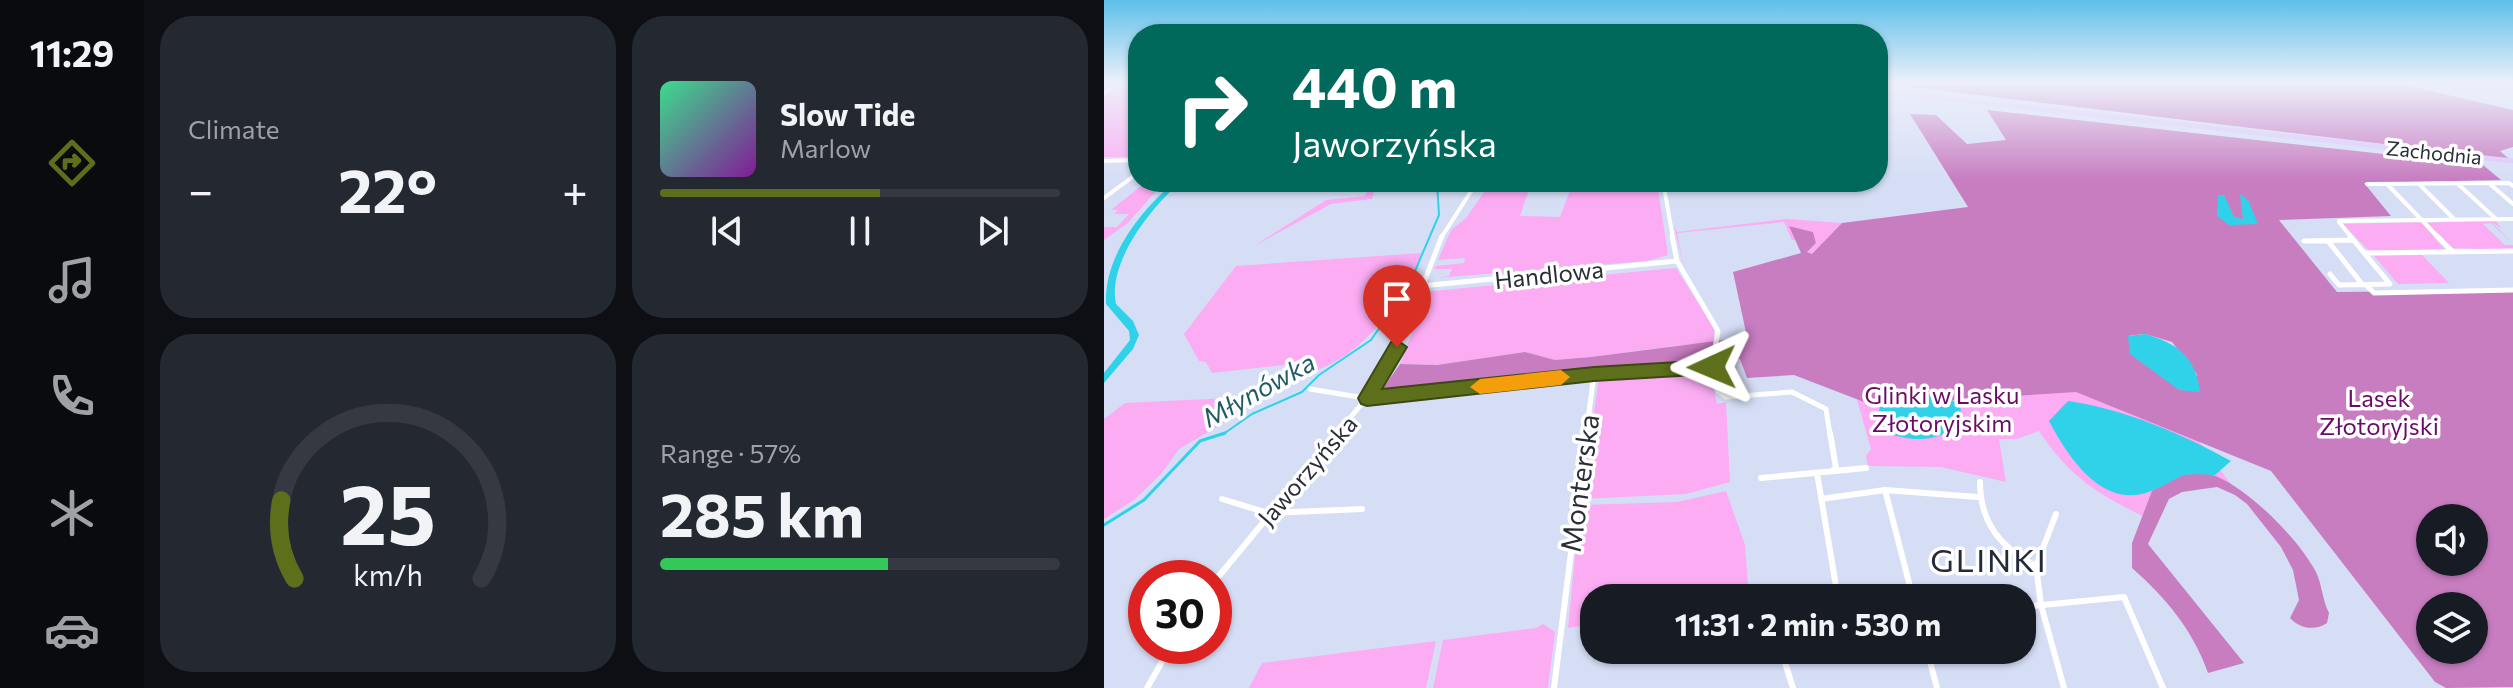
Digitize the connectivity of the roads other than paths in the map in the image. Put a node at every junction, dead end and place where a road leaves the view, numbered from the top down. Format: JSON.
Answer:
{"nodes":[{"id":1,"x":2097,"y":115,"type":"edge"},
{"id":2,"x":1104,"y":161,"type":"edge"},
{"id":3,"x":1128,"y":161,"type":"edge"},
{"id":4,"x":2513,"y":161,"type":"edge"},
{"id":5,"x":1128,"y":180,"type":"edge"},
{"id":6,"x":2457,"y":183,"type":"junction"},
{"id":7,"x":2367,"y":184,"type":"dead end"},
{"id":8,"x":2387,"y":184,"type":"junction"},
{"id":9,"x":2511,"y":184,"type":"edge"},
{"id":10,"x":2491,"y":185,"type":"dead end"},
{"id":11,"x":2421,"y":186,"type":"dead end"},
{"id":12,"x":1470,"y":192,"type":"edge"},
{"id":13,"x":1665,"y":192,"type":"edge"},
{"id":14,"x":1104,"y":198,"type":"edge"},
{"id":15,"x":2513,"y":204,"type":"edge"},
{"id":16,"x":2455,"y":219,"type":"junction"},
{"id":17,"x":2495,"y":219,"type":"junction"},
{"id":18,"x":2513,"y":219,"type":"edge"},
{"id":19,"x":2422,"y":220,"type":"junction"},
{"id":20,"x":2354,"y":240,"type":"junction"},
{"id":21,"x":2304,"y":241,"type":"dead end"},
{"id":22,"x":2328,"y":241,"type":"junction"},
{"id":23,"x":2513,"y":251,"type":"edge"},
{"id":24,"x":2454,"y":252,"type":"junction"},
{"id":25,"x":2365,"y":253,"type":"junction"},
{"id":26,"x":1677,"y":261,"type":"junction"},
{"id":27,"x":2330,"y":274,"type":"dead end"},
{"id":28,"x":2364,"y":285,"type":"junction"},
{"id":29,"x":1421,"y":286,"type":"junction"},
{"id":30,"x":2513,"y":290,"type":"edge"},
{"id":31,"x":1712,"y":365,"type":"junction"},
{"id":32,"x":1594,"y":374,"type":"junction"},
{"id":33,"x":1310,"y":389,"type":"dead end"},
{"id":34,"x":1367,"y":398,"type":"junction"},
{"id":35,"x":1866,"y":468,"type":"dead end"},
{"id":36,"x":1832,"y":471,"type":"junction"},
{"id":37,"x":1817,"y":473,"type":"junction"},
{"id":38,"x":1761,"y":478,"type":"dead end"},
{"id":39,"x":1980,"y":482,"type":"dead end"},
{"id":40,"x":1885,"y":490,"type":"junction"},
{"id":41,"x":1978,"y":497,"type":"junction"},
{"id":42,"x":1222,"y":499,"type":"dead end"},
{"id":43,"x":1821,"y":499,"type":"junction"},
{"id":44,"x":1362,"y":509,"type":"dead end"},
{"id":45,"x":1268,"y":513,"type":"junction"},
{"id":46,"x":2056,"y":514,"type":"dead end"},
{"id":47,"x":1231,"y":560,"type":"edge"},
{"id":48,"x":2036,"y":566,"type":"junction"},
{"id":49,"x":1836,"y":584,"type":"edge"},
{"id":50,"x":1909,"y":584,"type":"edge"},
{"id":51,"x":2041,"y":605,"type":"junction"},
{"id":52,"x":2036,"y":606,"type":"edge"},
{"id":53,"x":1161,"y":664,"type":"edge"},
{"id":54,"x":1785,"y":664,"type":"edge"},
{"id":55,"x":1931,"y":664,"type":"edge"},
{"id":56,"x":1147,"y":688,"type":"edge"},
{"id":57,"x":1554,"y":688,"type":"edge"},
{"id":58,"x":1793,"y":688,"type":"edge"},
{"id":59,"x":1937,"y":688,"type":"edge"},
{"id":60,"x":2064,"y":688,"type":"edge"},
{"id":61,"x":2163,"y":688,"type":"edge"}],
"edges":[{"from":1,"to":4,"type":"main road","name":"Zachodnia"},
{"from":2,"to":3,"type":"street"},
{"from":5,"to":14,"type":"street"},
{"from":6,"to":8,"type":"street"},
{"from":6,"to":9,"type":"street"},
{"from":6,"to":17,"type":"street"},
{"from":7,"to":8,"type":"street"},
{"from":8,"to":19,"type":"street"},
{"from":10,"to":15,"type":"street"},
{"from":11,"to":16,"type":"street"},
{"from":12,"to":29,"type":"street","name":"Jaworzyńska"},
{"from":13,"to":26,"type":"street"},
{"from":16,"to":17,"type":"street"},
{"from":16,"to":19,"type":"street"},
{"from":17,"to":18,"type":"street"},
{"from":19,"to":20,"type":"street"},
{"from":19,"to":24,"type":"street"},
{"from":20,"to":22,"type":"street"},
{"from":20,"to":25,"type":"street"},
{"from":21,"to":22,"type":"street"},
{"from":22,"to":28,"type":"street"},
{"from":23,"to":24,"type":"street"},
{"from":24,"to":25,"type":"street"},
{"from":25,"to":28,"type":"street"},
{"from":26,"to":29,"type":"street","name":"Handlowa"},
{"from":26,"to":31,"type":"street"},
{"from":27,"to":28,"type":"street"},
{"from":28,"to":30,"type":"street"},
{"from":29,"to":34,"type":"street","name":"Jaworzyńska"},
{"from":31,"to":32,"type":"street"},
{"from":31,"to":36,"type":"street"},
{"from":32,"to":34,"type":"street"},
{"from":32,"to":57,"type":"street","name":"Monterska"},
{"from":33,"to":34,"type":"street"},
{"from":34,"to":45,"type":"street","name":"Jaworzyńska"},
{"from":35,"to":36,"type":"street"},
{"from":36,"to":37,"type":"street"},
{"from":37,"to":38,"type":"street"},
{"from":37,"to":43,"type":"street"},
{"from":39,"to":41,"type":"street"},
{"from":40,"to":41,"type":"street"},
{"from":40,"to":43,"type":"street"},
{"from":40,"to":50,"type":"street"},
{"from":41,"to":48,"type":"street"},
{"from":42,"to":45,"type":"street"},
{"from":43,"to":49,"type":"street"},
{"from":44,"to":45,"type":"street"},
{"from":45,"to":47,"type":"street","name":"Jaworzyńska"},
{"from":46,"to":48,"type":"street"},
{"from":48,"to":51,"type":"street"},
{"from":51,"to":52,"type":"street"},
{"from":51,"to":60,"type":"street"},
{"from":51,"to":61,"type":"street"},
{"from":53,"to":56,"type":"street"},
{"from":54,"to":58,"type":"street"},
{"from":55,"to":59,"type":"street"}]}
